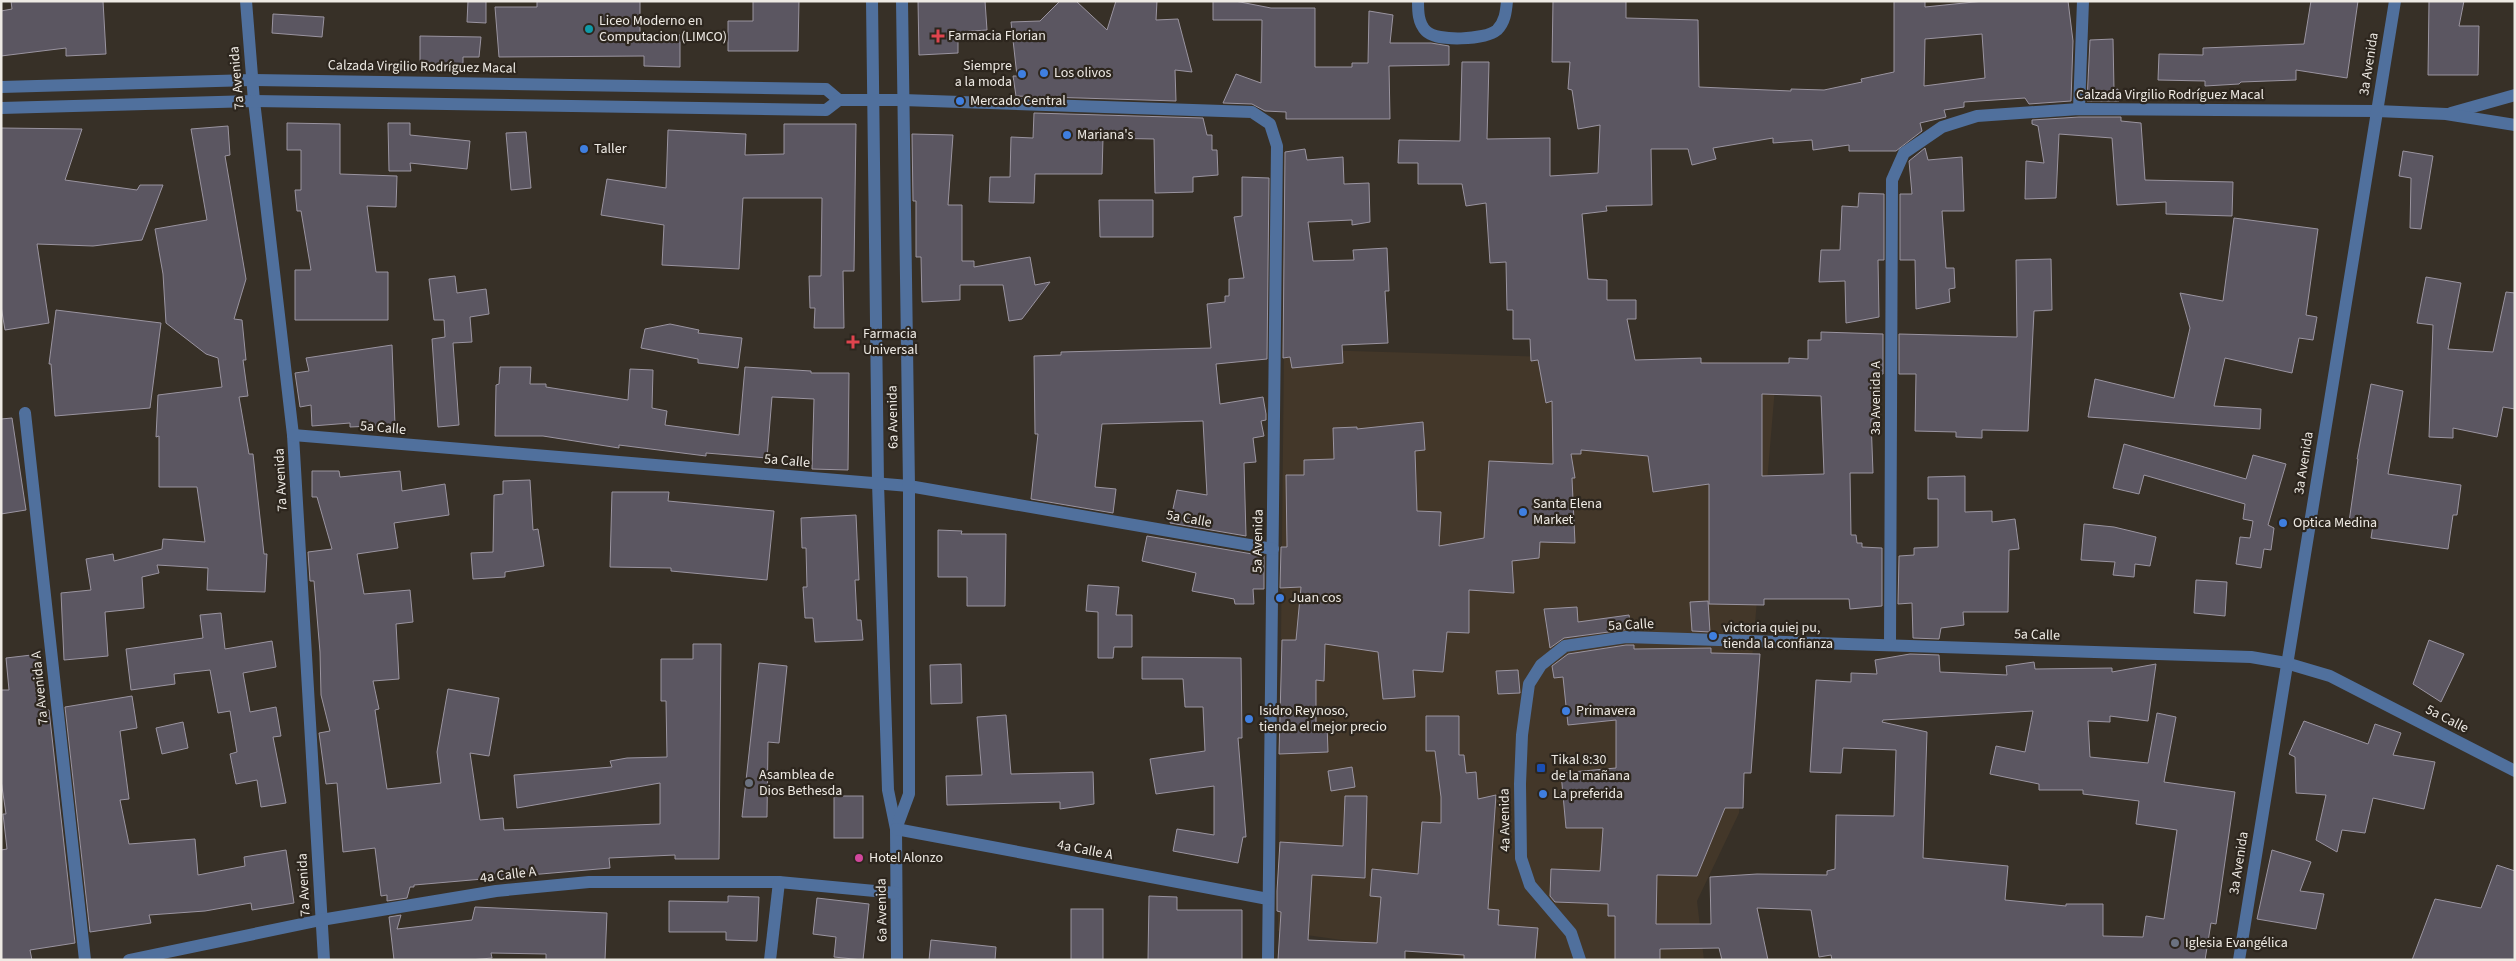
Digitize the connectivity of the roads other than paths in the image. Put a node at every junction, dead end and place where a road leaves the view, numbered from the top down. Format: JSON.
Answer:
{"nodes":[{"id":1,"x":246,"y":1,"type":"edge"},
{"id":2,"x":872,"y":1,"type":"edge"},
{"id":3,"x":902,"y":1,"type":"edge"},
{"id":4,"x":1418,"y":1,"type":"edge"},
{"id":5,"x":1508,"y":1,"type":"edge"},
{"id":6,"x":2083,"y":1,"type":"edge"},
{"id":7,"x":2395,"y":1,"type":"edge"},
{"id":8,"x":252,"y":80,"type":"junction"},
{"id":9,"x":1,"y":87,"type":"edge"},
{"id":10,"x":2515,"y":95,"type":"edge"},
{"id":11,"x":838,"y":100,"type":"junction"},
{"id":12,"x":874,"y":100,"type":"junction"},
{"id":13,"x":903,"y":100,"type":"junction"},
{"id":14,"x":254,"y":101,"type":"junction"},
{"id":15,"x":1,"y":108,"type":"edge"},
{"id":16,"x":2080,"y":109,"type":"junction"},
{"id":17,"x":2377,"y":111,"type":"junction"},
{"id":18,"x":2446,"y":114,"type":"junction"},
{"id":19,"x":1270,"y":124,"type":"joint"},
{"id":20,"x":2515,"y":125,"type":"edge"},
{"id":21,"x":1904,"y":153,"type":"joint"},
{"id":22,"x":25,"y":413,"type":"dead end"},
{"id":23,"x":294,"y":435,"type":"junction"},
{"id":24,"x":878,"y":483,"type":"junction"},
{"id":25,"x":909,"y":486,"type":"junction"},
{"id":26,"x":1273,"y":549,"type":"junction"},
{"id":27,"x":1890,"y":645,"type":"junction"},
{"id":28,"x":2286,"y":663,"type":"junction"},
{"id":29,"x":1541,"y":665,"type":"joint"},
{"id":30,"x":2515,"y":770,"type":"edge"},
{"id":31,"x":896,"y":830,"type":"junction"},
{"id":32,"x":779,"y":882,"type":"junction"},
{"id":33,"x":896,"y":893,"type":"junction"},
{"id":34,"x":1268,"y":899,"type":"junction"},
{"id":35,"x":321,"y":920,"type":"junction"},
{"id":36,"x":85,"y":960,"type":"edge"},
{"id":37,"x":129,"y":960,"type":"edge"},
{"id":38,"x":324,"y":960,"type":"edge"},
{"id":39,"x":770,"y":960,"type":"edge"},
{"id":40,"x":897,"y":960,"type":"edge"},
{"id":41,"x":1268,"y":960,"type":"edge"},
{"id":42,"x":1580,"y":960,"type":"edge"},
{"id":43,"x":2239,"y":960,"type":"edge"}],
"edges":[{"from":1,"to":8,"type":"street","name":"7a Avenida"},
{"from":2,"to":12,"type":"street","name":"6a Avenida"},
{"from":3,"to":13,"type":"street","name":"6a Avenida"},
{"from":4,"to":5,"type":"street"},
{"from":6,"to":16,"type":"street"},
{"from":7,"to":17,"type":"street","name":"3a Avenida"},
{"from":8,"to":9,"type":"street","name":"Calzada Virgilio Rodríguez Macal"},
{"from":8,"to":11,"type":"street","name":"Calzada Virgilio Rodríguez Macal"},
{"from":8,"to":14,"type":"street","name":"7a Avenida"},
{"from":10,"to":18,"type":"street","name":"Calzada Virgilio Rodríguez Macal"},
{"from":11,"to":12,"type":"street","name":"Calzada Virgilio Rodríguez Macal"},
{"from":11,"to":14,"type":"street","name":"Calzada Virgilio Rodríguez Macal"},
{"from":12,"to":13,"type":"street","name":"Calzada Virgilio Rodríguez Macal"},
{"from":12,"to":24,"type":"street","name":"6a Avenida"},
{"from":13,"to":19,"type":"street","name":"Calzada Virgilio Rodríguez Macal"},
{"from":13,"to":25,"type":"street","name":"6a Avenida"},
{"from":14,"to":15,"type":"street","name":"Calzada Virgilio Rodríguez Macal"},
{"from":14,"to":23,"type":"street","name":"7a Avenida"},
{"from":16,"to":17,"type":"street","name":"Calzada Virgilio Rodríguez Macal"},
{"from":16,"to":21,"type":"street","name":"Calzada Virgilio Rodríguez Macal"},
{"from":17,"to":18,"type":"street","name":"Calzada Virgilio Rodríguez Macal"},
{"from":17,"to":28,"type":"street","name":"3a Avenida"},
{"from":18,"to":20,"type":"street","name":"Calzada Virgilio Rodríguez Macal"},
{"from":19,"to":26,"type":"street","name":"5a Avenida"},
{"from":21,"to":27,"type":"street","name":"3a Avenida A"},
{"from":22,"to":36,"type":"street","name":"7a Avenida A"},
{"from":23,"to":24,"type":"street","name":"5a Calle"},
{"from":23,"to":35,"type":"street","name":"7a Avenida"},
{"from":24,"to":25,"type":"street","name":"5a Calle"},
{"from":24,"to":31,"type":"street","name":"6a Avenida"},
{"from":25,"to":26,"type":"street","name":"5a Calle"},
{"from":25,"to":31,"type":"street","name":"6a Avenida"},
{"from":26,"to":34,"type":"street","name":"5a Avenida"},
{"from":27,"to":28,"type":"street","name":"5a Calle"},
{"from":27,"to":29,"type":"street","name":"5a Calle"},
{"from":28,"to":30,"type":"street","name":"5a Calle"},
{"from":28,"to":43,"type":"street","name":"3a Avenida"},
{"from":29,"to":42,"type":"street","name":"4a Avenida"},
{"from":31,"to":33,"type":"street","name":"6a Avenida"},
{"from":31,"to":34,"type":"street","name":"4a Calle A"},
{"from":32,"to":33,"type":"street","name":"4a Calle A"},
{"from":32,"to":35,"type":"street","name":"4a Calle A"},
{"from":32,"to":39,"type":"street"},
{"from":33,"to":40,"type":"street","name":"6a Avenida"},
{"from":34,"to":41,"type":"street","name":"5a Avenida"},
{"from":35,"to":37,"type":"street","name":"4a Calle A"},
{"from":35,"to":38,"type":"street","name":"7a Avenida"}]}
